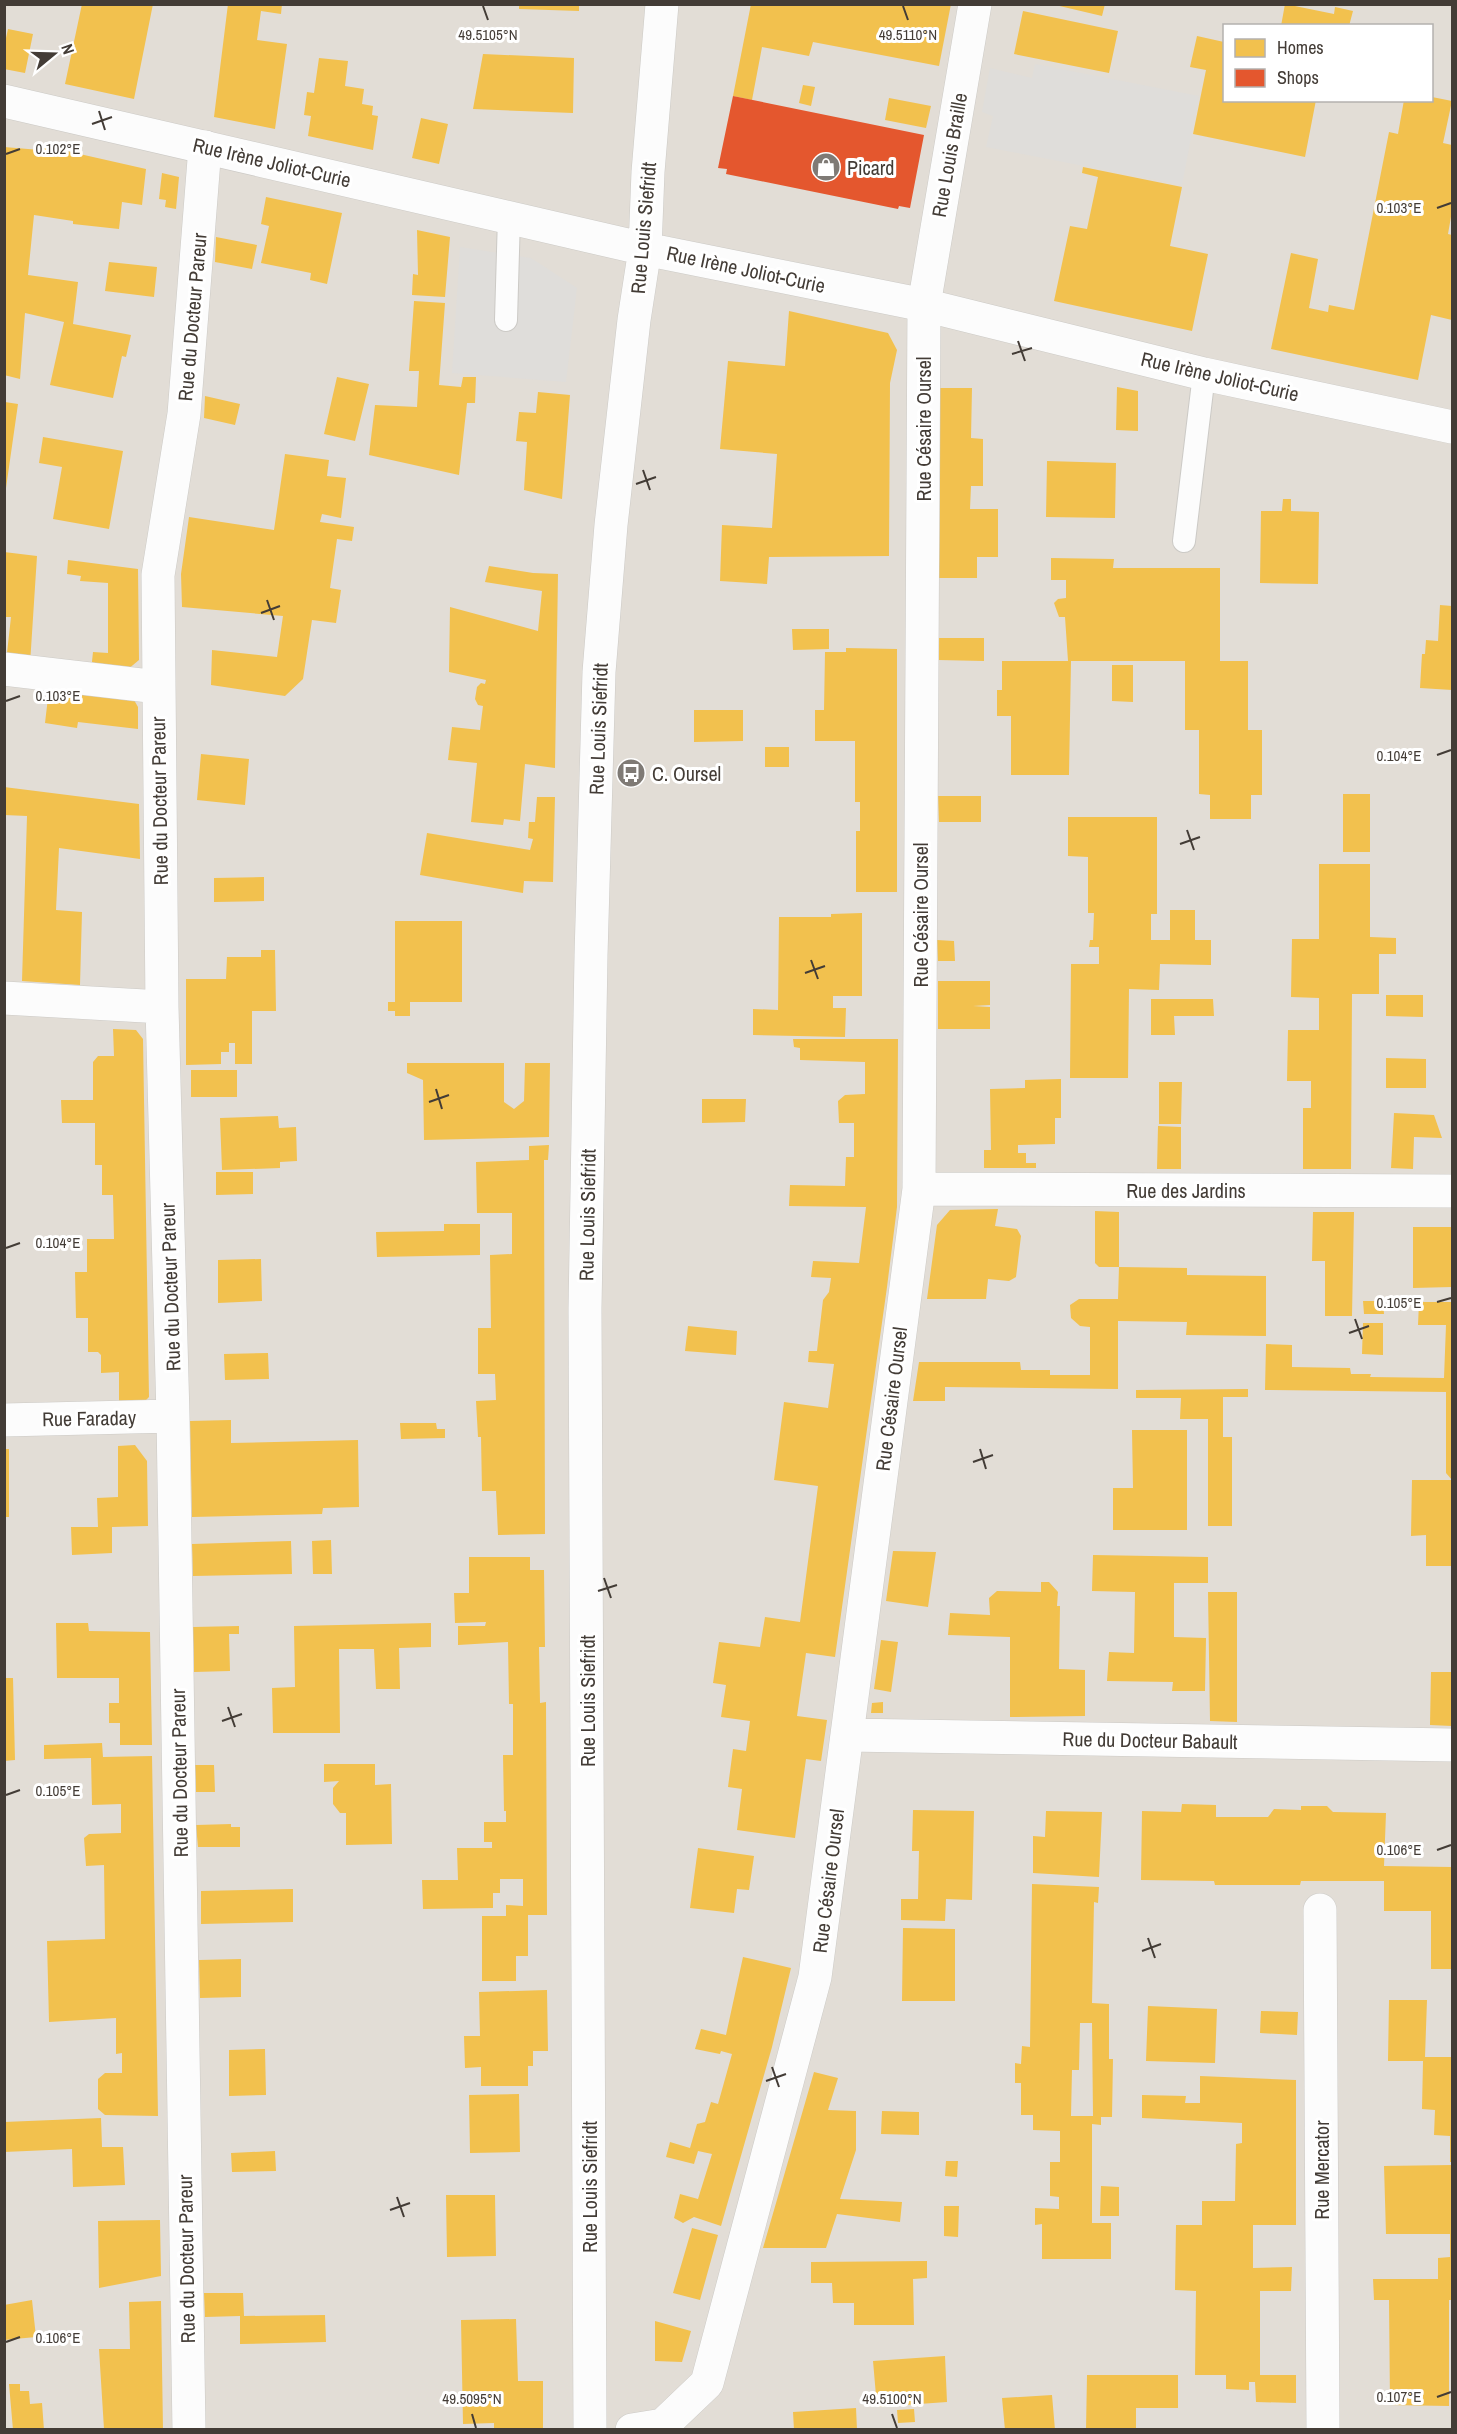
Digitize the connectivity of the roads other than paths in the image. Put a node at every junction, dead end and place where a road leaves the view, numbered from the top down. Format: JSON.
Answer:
{"nodes":[{"id":1,"x":662,"y":4,"type":"edge"},
{"id":2,"x":975,"y":4,"type":"edge"},
{"id":3,"x":4,"y":101,"type":"edge"},
{"id":4,"x":205,"y":147,"type":"junction"},
{"id":5,"x":509,"y":217,"type":"junction"},
{"id":6,"x":645,"y":249,"type":"junction"},
{"id":7,"x":924,"y":305,"type":"junction"},
{"id":8,"x":506,"y":320,"type":"dead end"},
{"id":9,"x":1204,"y":374,"type":"junction"},
{"id":10,"x":1452,"y":427,"type":"edge"},
{"id":11,"x":1184,"y":541,"type":"dead end"},
{"id":12,"x":4,"y":669,"type":"edge"},
{"id":13,"x":158,"y":687,"type":"junction"},
{"id":14,"x":4,"y":998,"type":"edge"},
{"id":15,"x":162,"y":1007,"type":"junction"},
{"id":16,"x":919,"y":1189,"type":"junction"},
{"id":17,"x":1452,"y":1191,"type":"edge"},
{"id":18,"x":173,"y":1416,"type":"junction"},
{"id":19,"x":4,"y":1420,"type":"edge"},
{"id":20,"x":847,"y":1735,"type":"junction"},
{"id":21,"x":1452,"y":1745,"type":"edge"},
{"id":22,"x":1320,"y":1910,"type":"dead end"},
{"id":23,"x":189,"y":2430,"type":"edge"},
{"id":24,"x":590,"y":2430,"type":"edge"},
{"id":25,"x":632,"y":2430,"type":"edge"},
{"id":26,"x":1323,"y":2430,"type":"edge"}],
"edges":[{"from":1,"to":6,"type":"street","name":"Rue Louis Siefridt"},
{"from":2,"to":7,"type":"street","name":"Rue Louis Braille"},
{"from":3,"to":4,"type":"street","name":"Rue Irène Joliot-Curie"},
{"from":4,"to":5,"type":"street","name":"Rue Irène Joliot-Curie"},
{"from":4,"to":13,"type":"street","name":"Rue du Docteur Pareur"},
{"from":5,"to":6,"type":"street","name":"Rue Irène Joliot-Curie"},
{"from":5,"to":8,"type":"lane"},
{"from":6,"to":7,"type":"street","name":"Rue Irène Joliot-Curie"},
{"from":6,"to":24,"type":"street","name":"Rue Louis Siefridt"},
{"from":7,"to":9,"type":"street","name":"Rue Irène Joliot-Curie"},
{"from":7,"to":16,"type":"street","name":"Rue Césaire Oursel"},
{"from":9,"to":10,"type":"street","name":"Rue Irène Joliot-Curie"},
{"from":9,"to":11,"type":"lane"},
{"from":12,"to":13,"type":"street"},
{"from":13,"to":15,"type":"street","name":"Rue du Docteur Pareur"},
{"from":14,"to":15,"type":"street"},
{"from":15,"to":18,"type":"street","name":"Rue du Docteur Pareur"},
{"from":16,"to":17,"type":"street","name":"Rue des Jardins"},
{"from":16,"to":20,"type":"street","name":"Rue Césaire Oursel"},
{"from":18,"to":19,"type":"street","name":"Rue Faraday"},
{"from":18,"to":23,"type":"street","name":"Rue du Docteur Pareur"},
{"from":20,"to":21,"type":"street","name":"Rue du Docteur Babault"},
{"from":20,"to":25,"type":"street","name":"Rue Césaire Oursel"},
{"from":22,"to":26,"type":"street","name":"Rue Mercator"}]}
